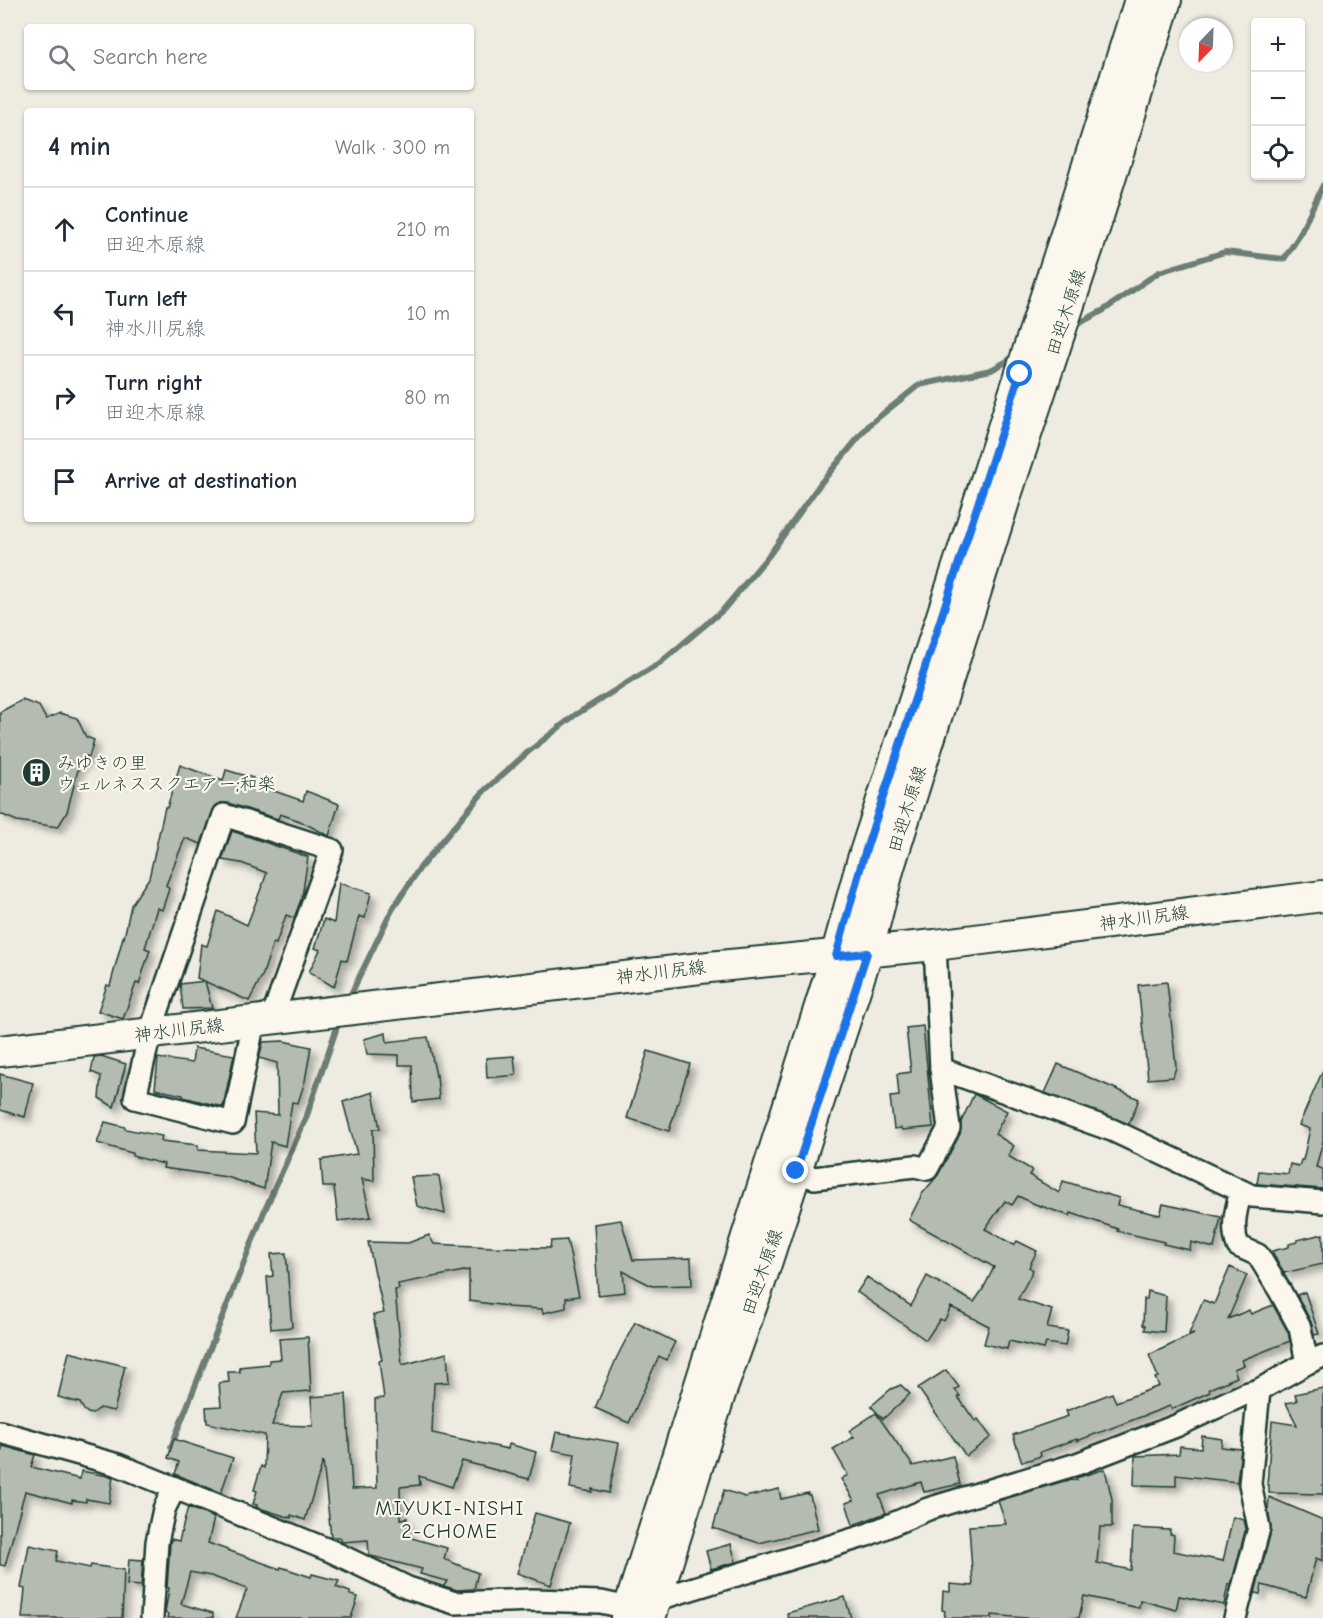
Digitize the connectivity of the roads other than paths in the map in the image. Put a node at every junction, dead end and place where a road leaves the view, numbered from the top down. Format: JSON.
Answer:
{"nodes":[{"id":1,"x":1140,"y":0,"type":"edge"},
{"id":2,"x":1166,"y":0,"type":"edge"},
{"id":3,"x":1082,"y":225,"type":"junction"},
{"id":4,"x":1033,"y":375,"type":"junction"},
{"id":5,"x":1323,"y":896,"type":"edge"},
{"id":6,"x":934,"y":945,"type":"junction"},
{"id":7,"x":867,"y":953,"type":"junction"},
{"id":8,"x":836,"y":956,"type":"junction"},
{"id":9,"x":263,"y":1020,"type":"junction"},
{"id":10,"x":150,"y":1033,"type":"junction"},
{"id":11,"x":0,"y":1051,"type":"edge"},
{"id":12,"x":941,"y":1069,"type":"junction"},
{"id":13,"x":796,"y":1171,"type":"junction"},
{"id":14,"x":1241,"y":1191,"type":"junction"},
{"id":15,"x":1323,"y":1202,"type":"edge"},
{"id":16,"x":1315,"y":1360,"type":"edge"},
{"id":17,"x":1259,"y":1390,"type":"junction"},
{"id":18,"x":0,"y":1432,"type":"edge"},
{"id":19,"x":174,"y":1489,"type":"junction"},
{"id":20,"x":454,"y":1611,"type":"edge"},
{"id":21,"x":640,"y":1611,"type":"edge"},
{"id":22,"x":152,"y":1618,"type":"edge"},
{"id":23,"x":1235,"y":1618,"type":"edge"}],
"edges":[{"from":1,"to":3,"type":"main road","name":"田迎木原線"},
{"from":2,"to":3,"type":"main road","name":"田迎木原線"},
{"from":3,"to":4,"type":"main road","name":"田迎木原線"},
{"from":4,"to":7,"type":"main road","name":"田迎木原線"},
{"from":4,"to":8,"type":"main road","name":"田迎木原線"},
{"from":5,"to":6,"type":"main road","name":"神水川尻線"},
{"from":6,"to":7,"type":"main road","name":"神水川尻線"},
{"from":6,"to":12,"type":"street"},
{"from":7,"to":8,"type":"main road","name":"神水川尻線"},
{"from":7,"to":13,"type":"main road","name":"田迎木原線"},
{"from":8,"to":9,"type":"main road","name":"神水川尻線"},
{"from":8,"to":21,"type":"main road","name":"田迎木原線"},
{"from":9,"to":10,"type":"main road","name":"神水川尻線"},
{"from":9,"to":10,"type":"street"},
{"from":9,"to":10,"type":"street"},
{"from":10,"to":11,"type":"main road","name":"神水川尻線"},
{"from":12,"to":13,"type":"street"},
{"from":12,"to":14,"type":"street"},
{"from":13,"to":21,"type":"main road","name":"田迎木原線"},
{"from":14,"to":15,"type":"street"},
{"from":14,"to":16,"type":"street"},
{"from":16,"to":17,"type":"street"},
{"from":17,"to":21,"type":"street"},
{"from":17,"to":23,"type":"street"},
{"from":18,"to":19,"type":"street"},
{"from":19,"to":20,"type":"street"},
{"from":19,"to":22,"type":"street"},
{"from":20,"to":21,"type":"street"}]}
